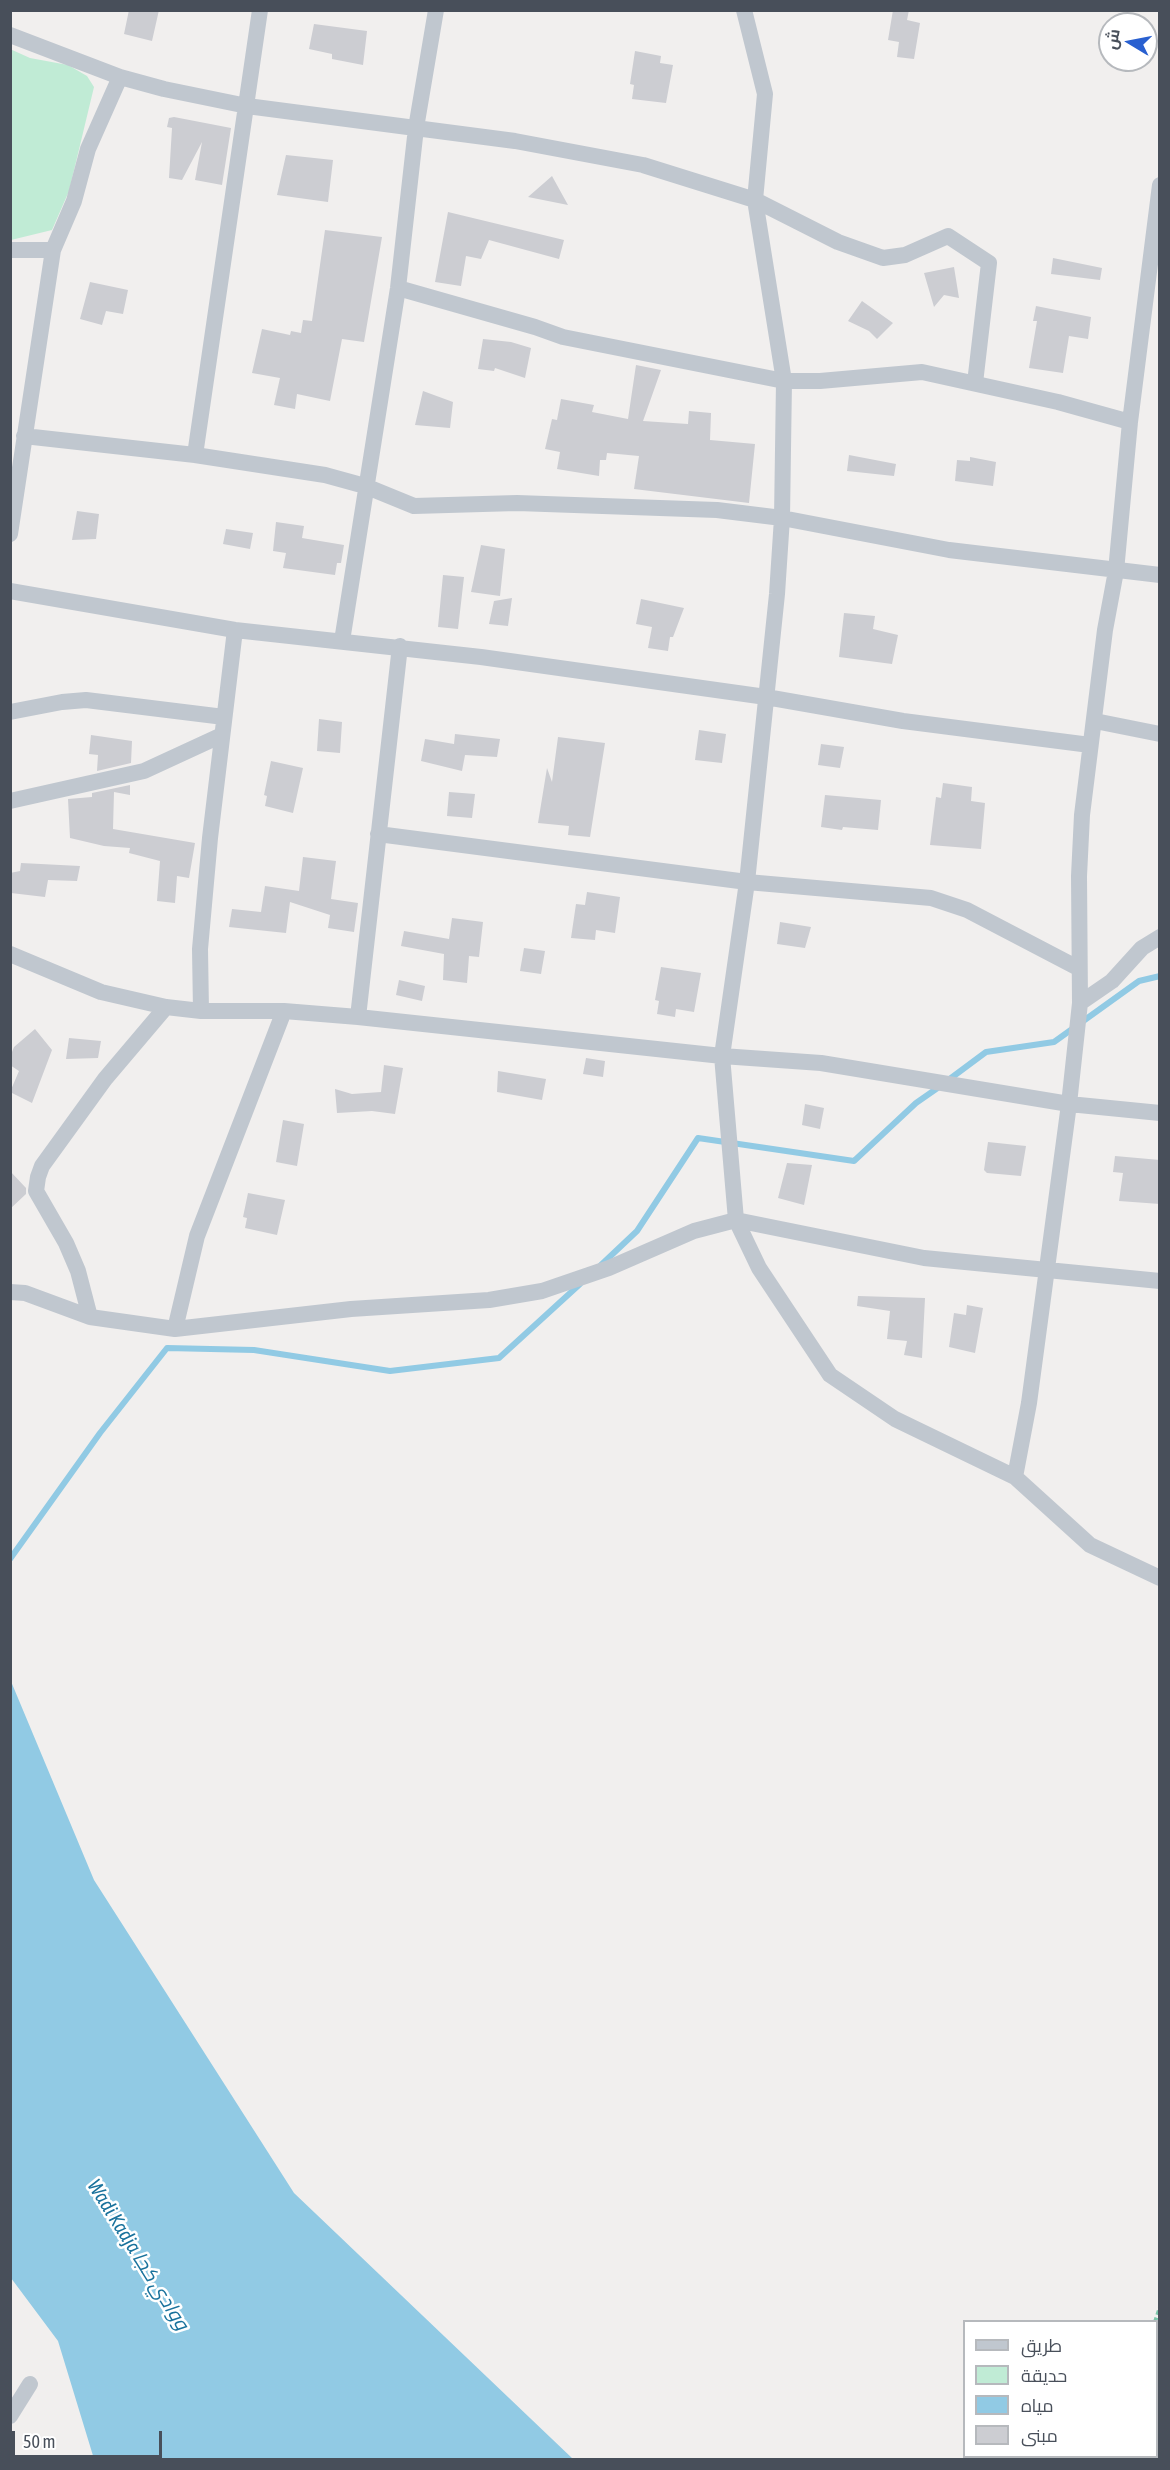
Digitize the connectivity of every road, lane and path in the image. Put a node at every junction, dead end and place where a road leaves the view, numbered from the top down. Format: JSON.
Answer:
{"nodes":[{"id":1,"x":261,"y":10,"type":"edge"},
{"id":2,"x":436,"y":10,"type":"edge"},
{"id":3,"x":744,"y":10,"type":"edge"},
{"id":4,"x":10,"y":35,"type":"edge"},
{"id":5,"x":120,"y":77,"type":"junction"},
{"id":6,"x":247,"y":106,"type":"junction"},
{"id":7,"x":416,"y":128,"type":"junction"},
{"id":8,"x":1160,"y":185,"type":"edge"},
{"id":9,"x":755,"y":200,"type":"junction"},
{"id":10,"x":1158,"y":212,"type":"edge"},
{"id":11,"x":10,"y":250,"type":"edge"},
{"id":12,"x":53,"y":250,"type":"junction"},
{"id":13,"x":398,"y":288,"type":"junction"},
{"id":14,"x":784,"y":381,"type":"junction"},
{"id":15,"x":975,"y":383,"type":"junction"},
{"id":16,"x":1130,"y":422,"type":"junction"},
{"id":17,"x":24,"y":436,"type":"junction"},
{"id":18,"x":195,"y":455,"type":"junction"},
{"id":19,"x":365,"y":486,"type":"junction"},
{"id":20,"x":782,"y":519,"type":"junction"},
{"id":21,"x":10,"y":534,"type":"edge"},
{"id":22,"x":1116,"y":570,"type":"junction"},
{"id":23,"x":1160,"y":575,"type":"edge"},
{"id":24,"x":10,"y":591,"type":"edge"},
{"id":25,"x":235,"y":630,"type":"junction"},
{"id":26,"x":342,"y":641,"type":"junction"},
{"id":27,"x":400,"y":646,"type":"junction"},
{"id":28,"x":766,"y":698,"type":"junction"},
{"id":29,"x":10,"y":712,"type":"edge"},
{"id":30,"x":224,"y":717,"type":"junction"},
{"id":31,"x":1095,"y":722,"type":"junction"},
{"id":32,"x":1160,"y":734,"type":"edge"},
{"id":33,"x":222,"y":735,"type":"junction"},
{"id":34,"x":1090,"y":745,"type":"junction"},
{"id":35,"x":10,"y":801,"type":"edge"},
{"id":36,"x":378,"y":834,"type":"junction"},
{"id":37,"x":747,"y":882,"type":"junction"},
{"id":38,"x":1160,"y":937,"type":"edge"},
{"id":39,"x":10,"y":954,"type":"edge"},
{"id":40,"x":1078,"y":968,"type":"junction"},
{"id":41,"x":1080,"y":1003,"type":"junction"},
{"id":42,"x":166,"y":1007,"type":"junction"},
{"id":43,"x":201,"y":1011,"type":"junction"},
{"id":44,"x":284,"y":1011,"type":"junction"},
{"id":45,"x":358,"y":1017,"type":"junction"},
{"id":46,"x":722,"y":1056,"type":"junction"},
{"id":47,"x":1069,"y":1104,"type":"junction"},
{"id":48,"x":1160,"y":1113,"type":"edge"},
{"id":49,"x":736,"y":1220,"type":"junction"},
{"id":50,"x":1045,"y":1269,"type":"junction"},
{"id":51,"x":1160,"y":1281,"type":"edge"},
{"id":52,"x":10,"y":1292,"type":"edge"},
{"id":53,"x":90,"y":1317,"type":"junction"},
{"id":54,"x":175,"y":1329,"type":"junction"},
{"id":55,"x":1015,"y":1477,"type":"junction"},
{"id":56,"x":1160,"y":1578,"type":"edge"},
{"id":57,"x":30,"y":2384,"type":"dead end"},
{"id":58,"x":10,"y":2416,"type":"edge"}],
"edges":[{"from":1,"to":6,"type":"street"},
{"from":2,"to":7,"type":"street"},
{"from":3,"to":9,"type":"street"},
{"from":4,"to":5,"type":"street"},
{"from":5,"to":6,"type":"street"},
{"from":5,"to":12,"type":"street"},
{"from":6,"to":7,"type":"street"},
{"from":6,"to":18,"type":"street"},
{"from":7,"to":9,"type":"street"},
{"from":7,"to":13,"type":"street"},
{"from":8,"to":10,"type":"street"},
{"from":9,"to":14,"type":"street"},
{"from":9,"to":15,"type":"street"},
{"from":10,"to":16,"type":"street"},
{"from":11,"to":12,"type":"street"},
{"from":12,"to":17,"type":"street"},
{"from":13,"to":14,"type":"street"},
{"from":13,"to":19,"type":"street"},
{"from":14,"to":15,"type":"street"},
{"from":14,"to":20,"type":"street"},
{"from":15,"to":16,"type":"street"},
{"from":16,"to":22,"type":"street"},
{"from":17,"to":18,"type":"street"},
{"from":17,"to":21,"type":"street"},
{"from":18,"to":19,"type":"street"},
{"from":19,"to":20,"type":"street"},
{"from":19,"to":26,"type":"street"},
{"from":20,"to":22,"type":"street"},
{"from":20,"to":28,"type":"street"},
{"from":22,"to":23,"type":"street"},
{"from":22,"to":31,"type":"street"},
{"from":24,"to":25,"type":"street"},
{"from":25,"to":26,"type":"street"},
{"from":25,"to":30,"type":"street"},
{"from":26,"to":27,"type":"street"},
{"from":27,"to":28,"type":"street"},
{"from":27,"to":36,"type":"street"},
{"from":28,"to":34,"type":"street"},
{"from":28,"to":37,"type":"street"},
{"from":29,"to":30,"type":"street"},
{"from":30,"to":33,"type":"street"},
{"from":31,"to":32,"type":"street"},
{"from":31,"to":34,"type":"street"},
{"from":33,"to":35,"type":"street"},
{"from":33,"to":43,"type":"street"},
{"from":34,"to":40,"type":"street"},
{"from":36,"to":37,"type":"street"},
{"from":36,"to":45,"type":"street"},
{"from":37,"to":40,"type":"street"},
{"from":37,"to":46,"type":"street"},
{"from":38,"to":41,"type":"street"},
{"from":39,"to":42,"type":"street"},
{"from":40,"to":41,"type":"street"},
{"from":41,"to":47,"type":"street"},
{"from":42,"to":43,"type":"street"},
{"from":42,"to":53,"type":"street"},
{"from":43,"to":44,"type":"street"},
{"from":44,"to":45,"type":"street"},
{"from":44,"to":54,"type":"street"},
{"from":45,"to":46,"type":"street"},
{"from":46,"to":47,"type":"street"},
{"from":46,"to":49,"type":"street"},
{"from":47,"to":48,"type":"street"},
{"from":47,"to":50,"type":"street"},
{"from":49,"to":50,"type":"street"},
{"from":49,"to":54,"type":"street"},
{"from":49,"to":55,"type":"street"},
{"from":50,"to":51,"type":"street"},
{"from":50,"to":55,"type":"street"},
{"from":52,"to":53,"type":"street"},
{"from":53,"to":54,"type":"street"},
{"from":55,"to":56,"type":"street"},
{"from":57,"to":58,"type":"street"}]}
